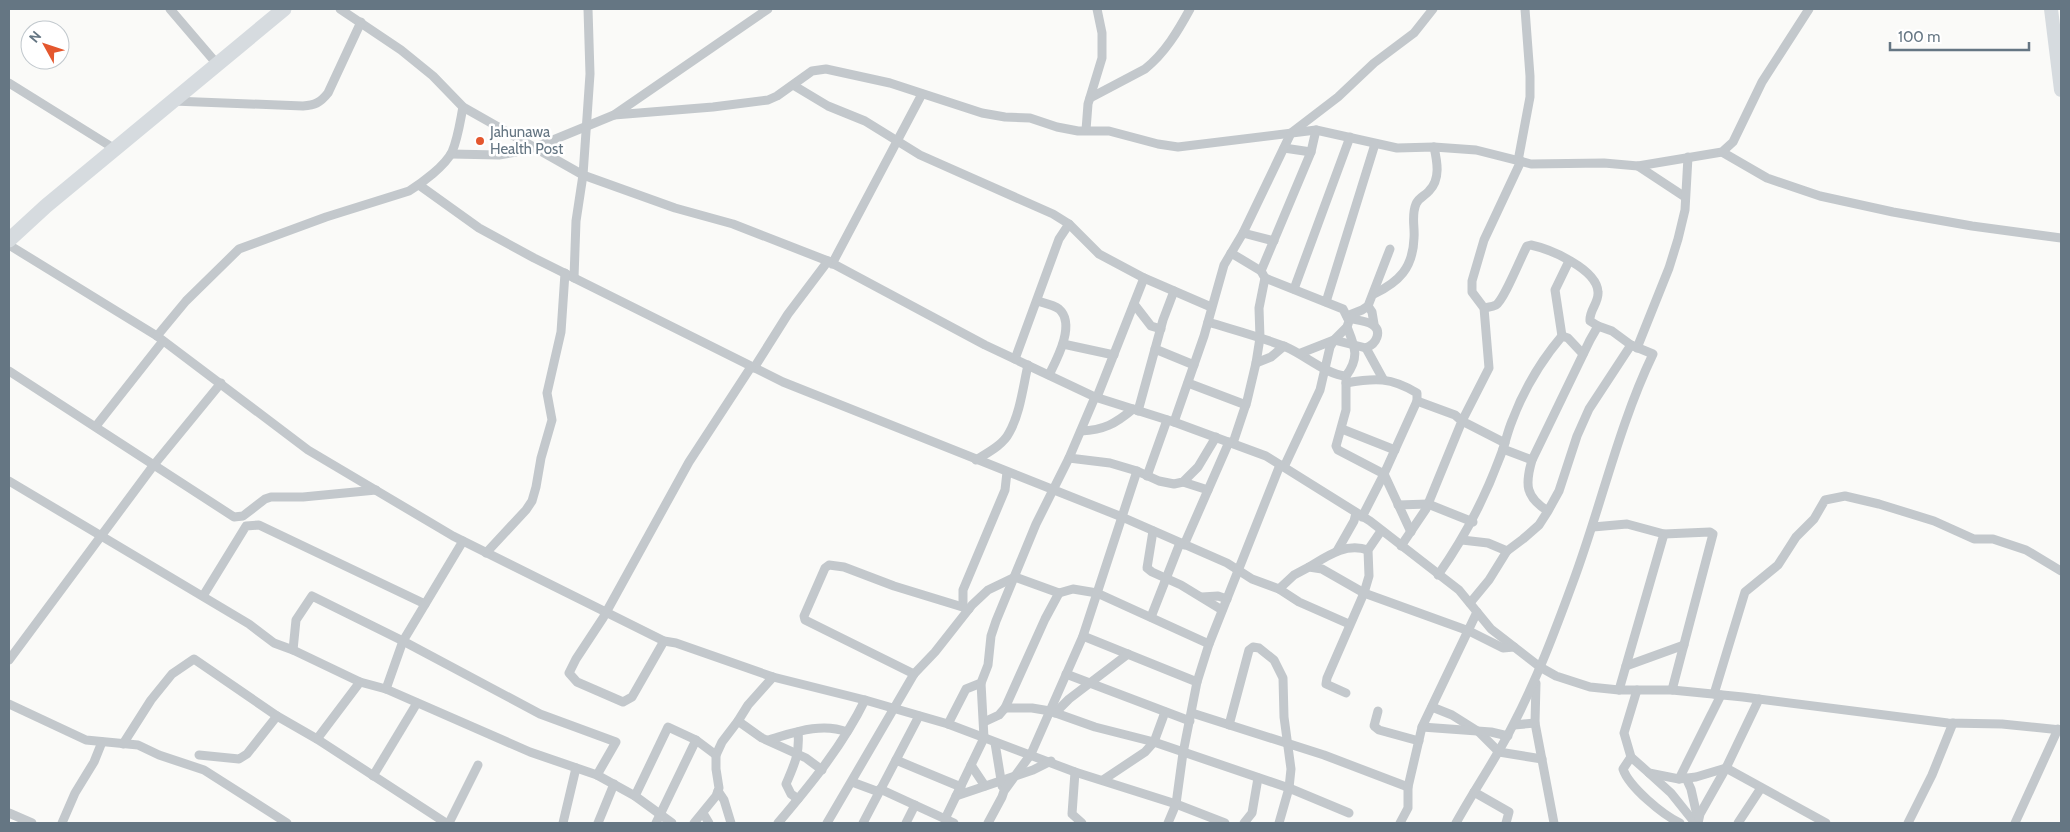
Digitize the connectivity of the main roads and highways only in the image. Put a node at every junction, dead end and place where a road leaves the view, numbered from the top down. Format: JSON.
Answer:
{"nodes":[{"id":1,"x":284,"y":9,"type":"edge"},
{"id":2,"x":9,"y":240,"type":"edge"}],
"edges":[{"from":1,"to":2,"type":"main road"}]}
